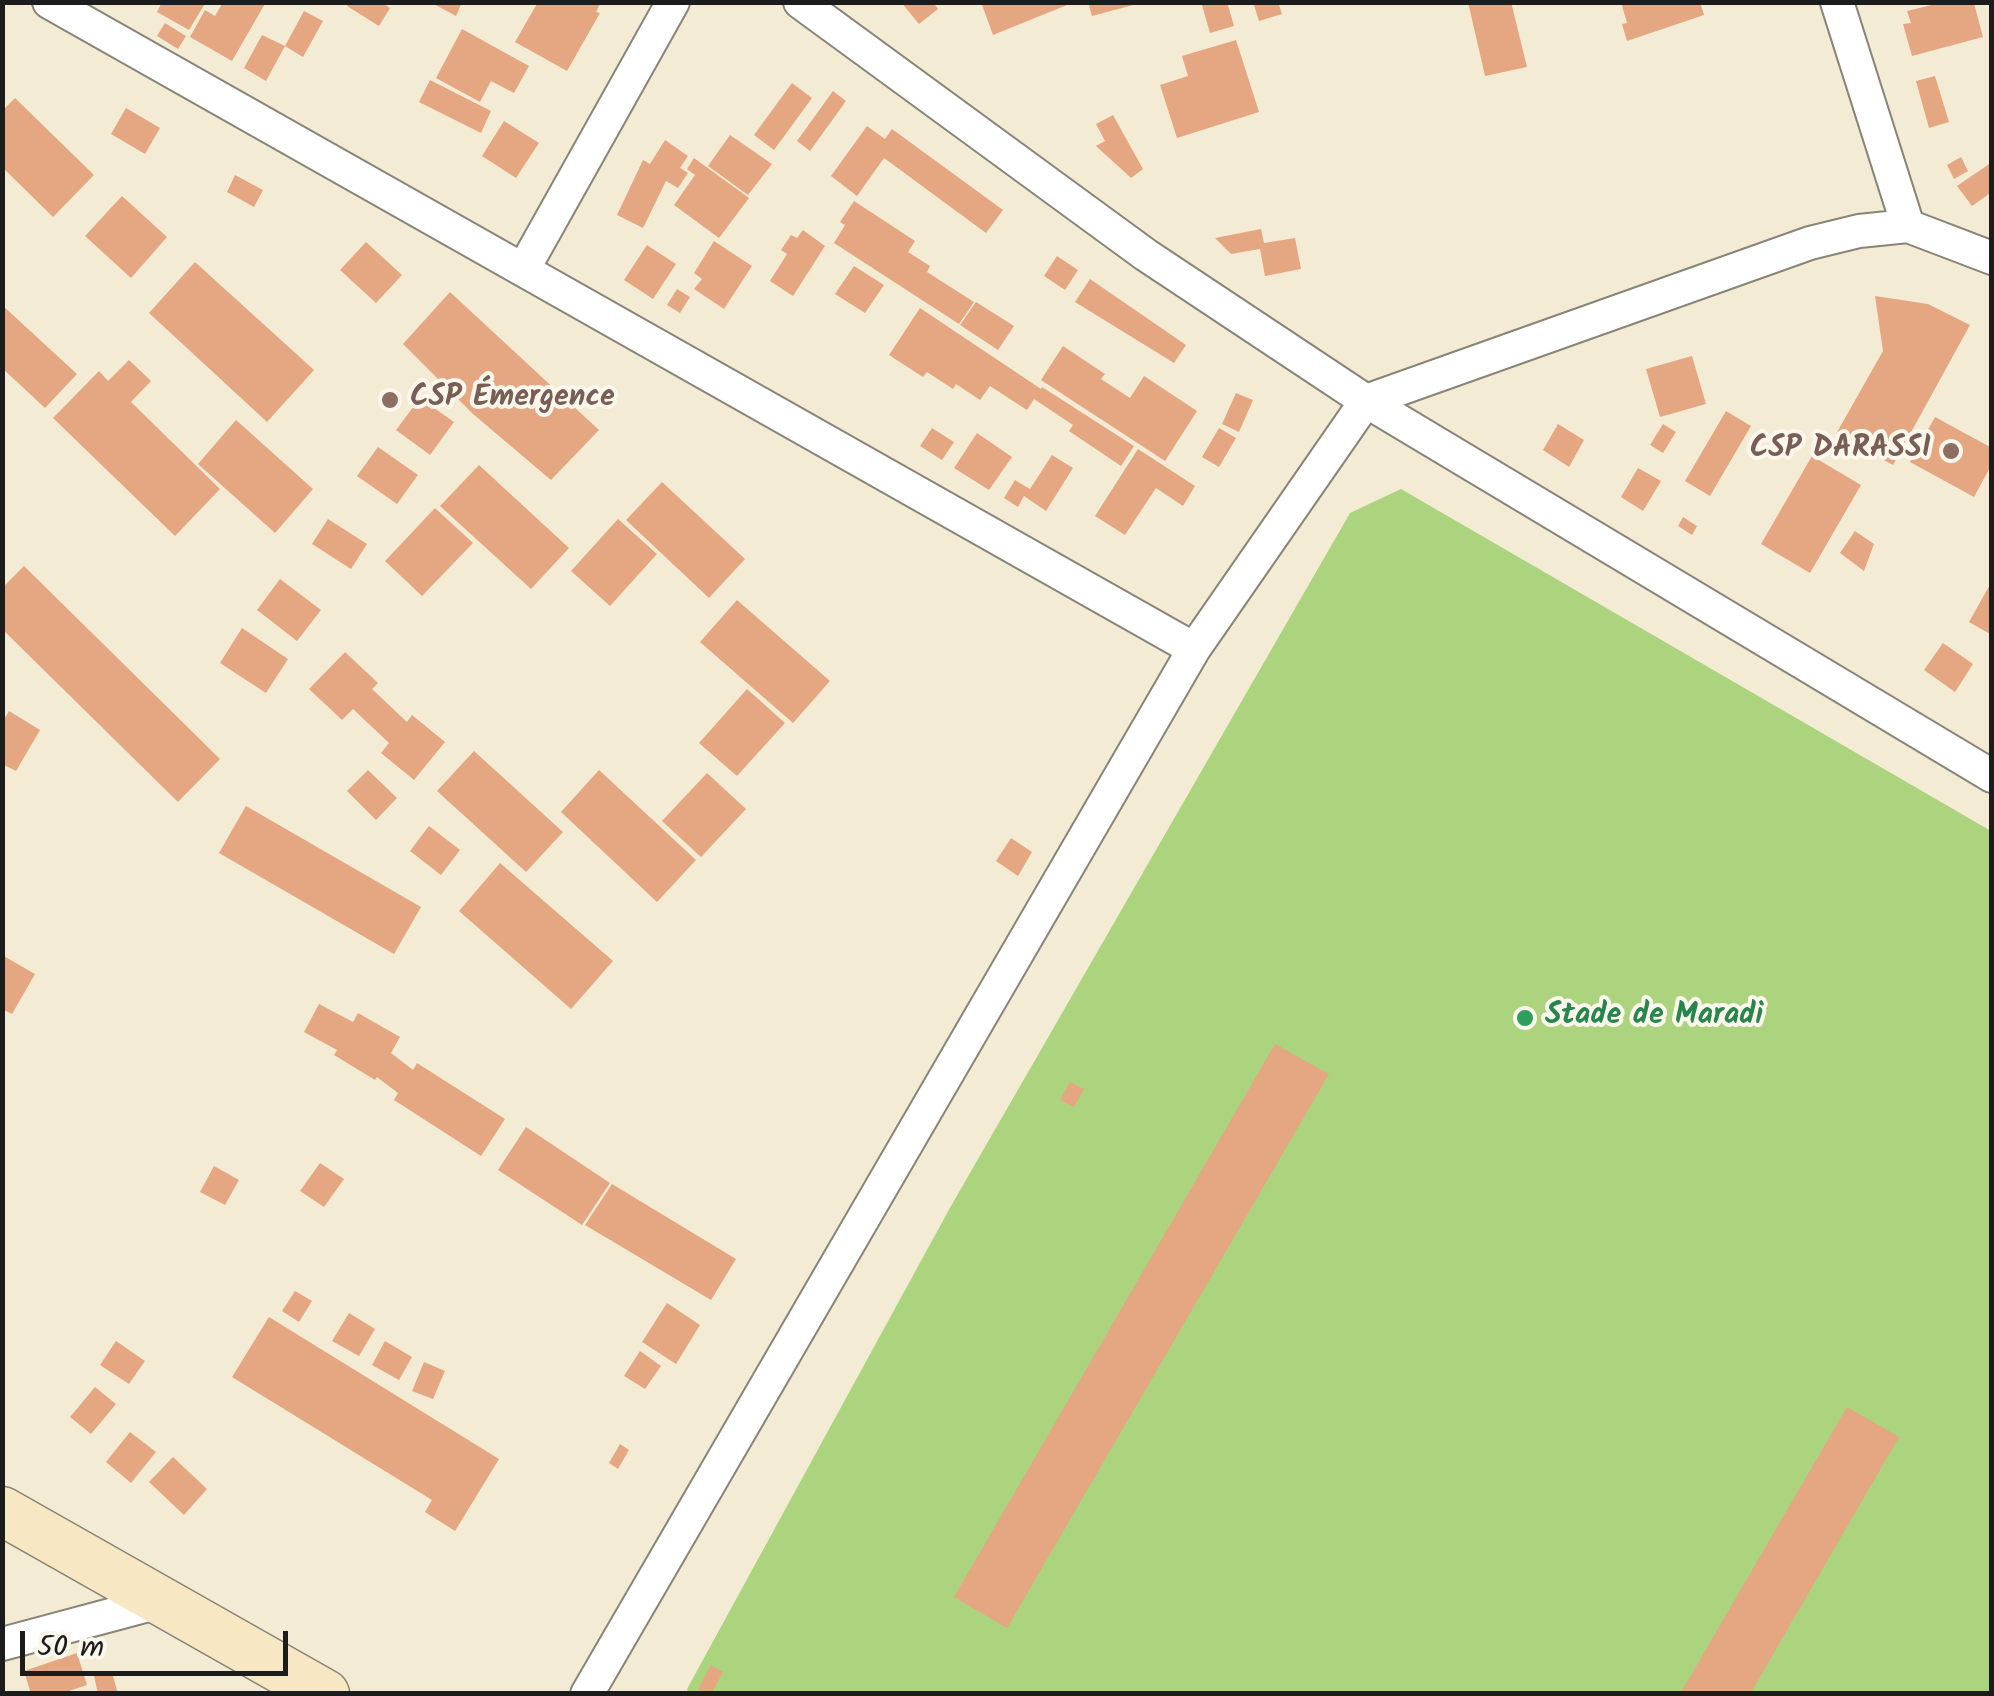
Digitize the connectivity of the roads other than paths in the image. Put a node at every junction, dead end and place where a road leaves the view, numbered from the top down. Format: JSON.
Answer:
{"nodes":[{"id":1,"x":49,"y":2,"type":"edge"},
{"id":2,"x":673,"y":2,"type":"edge"},
{"id":3,"x":800,"y":2,"type":"edge"},
{"id":4,"x":1837,"y":2,"type":"edge"},
{"id":5,"x":1908,"y":226,"type":"junction"},
{"id":6,"x":1992,"y":258,"type":"edge"},
{"id":7,"x":523,"y":270,"type":"junction"},
{"id":8,"x":1366,"y":401,"type":"junction"},
{"id":9,"x":1194,"y":648,"type":"junction"},
{"id":10,"x":1992,"y":776,"type":"edge"},
{"id":11,"x":2,"y":1511,"type":"edge"},
{"id":12,"x":163,"y":1600,"type":"junction"},
{"id":13,"x":2,"y":1644,"type":"edge"},
{"id":14,"x":325,"y":1694,"type":"edge"},
{"id":15,"x":586,"y":1694,"type":"edge"}],
"edges":[{"from":1,"to":7,"type":"street"},
{"from":2,"to":7,"type":"street"},
{"from":3,"to":8,"type":"street"},
{"from":4,"to":5,"type":"street"},
{"from":5,"to":6,"type":"street"},
{"from":5,"to":8,"type":"street"},
{"from":7,"to":9,"type":"street"},
{"from":8,"to":9,"type":"street"},
{"from":8,"to":10,"type":"street"},
{"from":9,"to":15,"type":"street"},
{"from":11,"to":12,"type":"street"},
{"from":12,"to":13,"type":"street"},
{"from":12,"to":14,"type":"street"}]}
